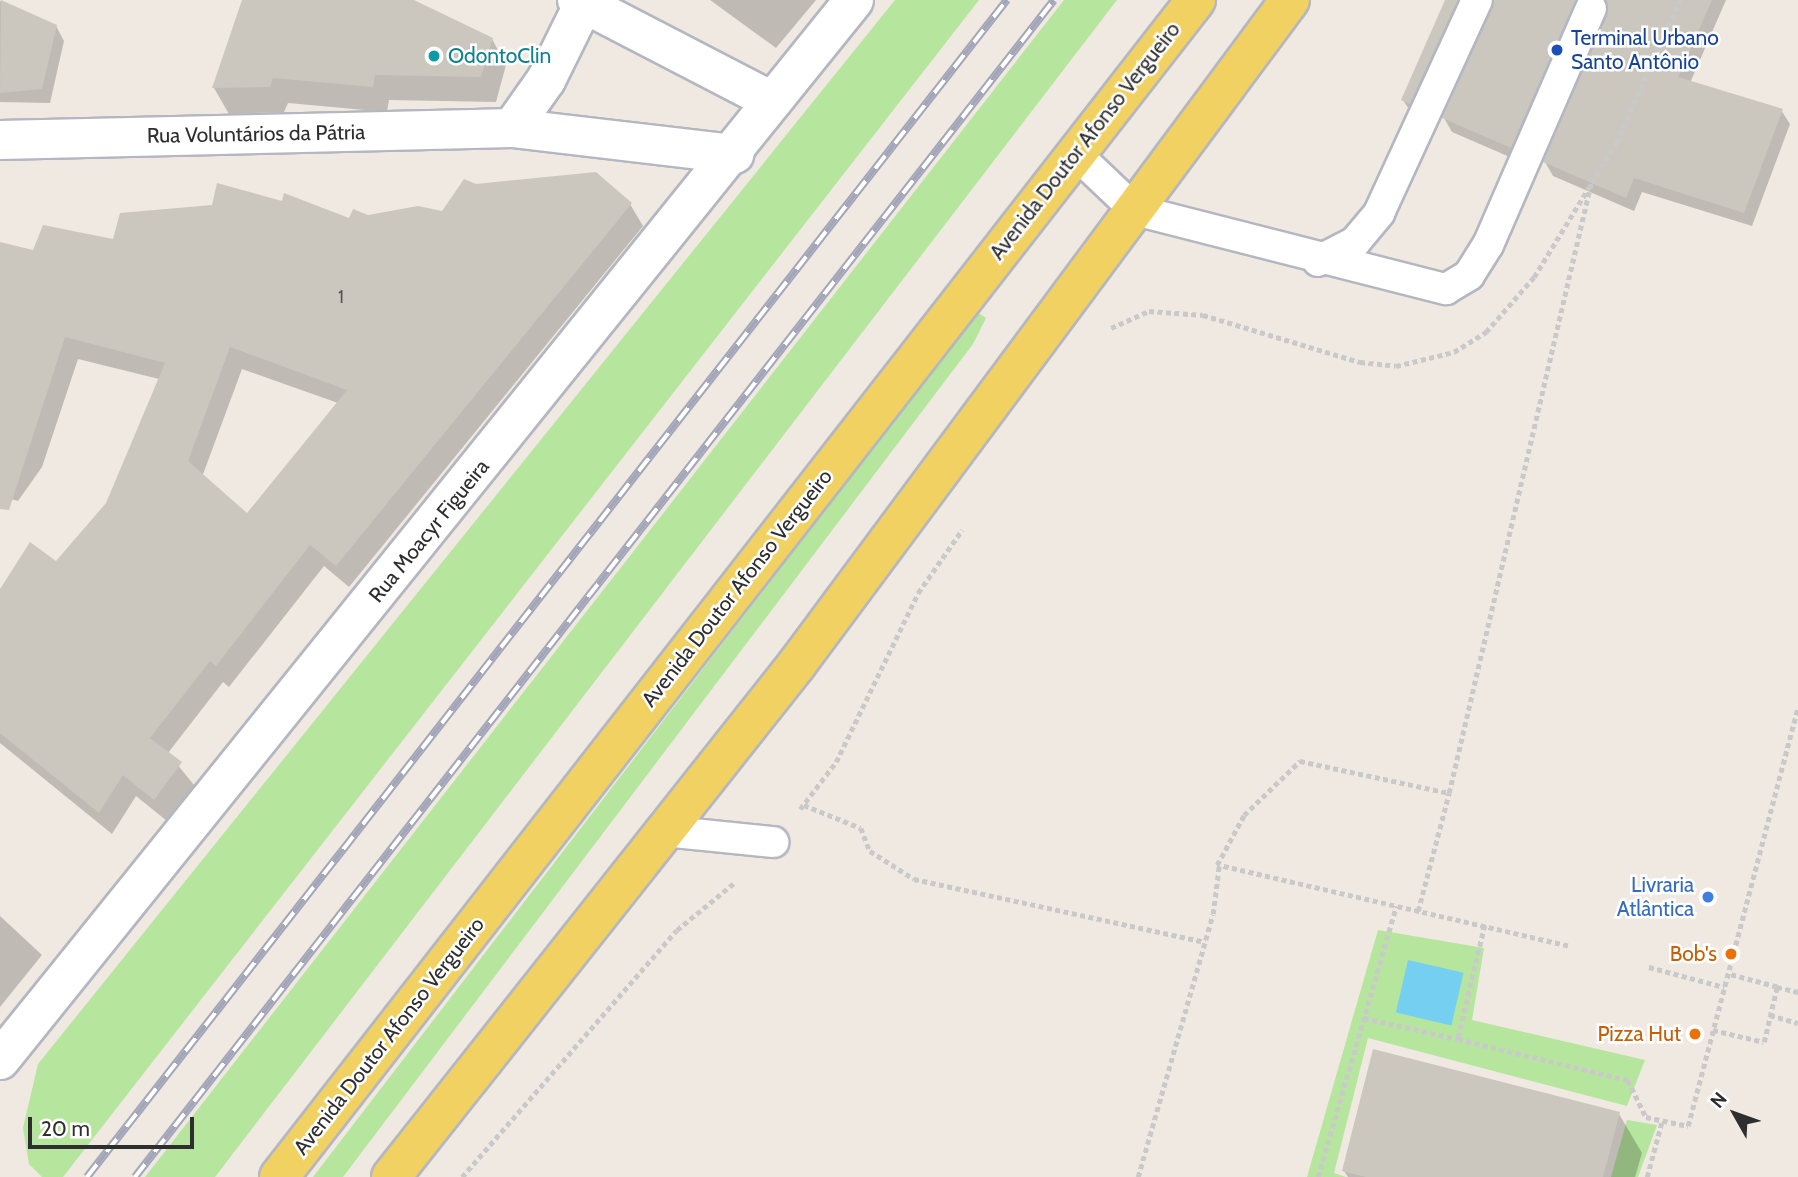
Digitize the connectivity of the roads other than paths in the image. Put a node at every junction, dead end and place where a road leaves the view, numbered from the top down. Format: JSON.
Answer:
{"nodes":[{"id":1,"x":854,"y":0,"type":"edge"},
{"id":2,"x":1196,"y":0,"type":"edge"},
{"id":3,"x":1290,"y":0,"type":"edge"},
{"id":4,"x":1477,"y":0,"type":"edge"},
{"id":5,"x":581,"y":2,"type":"edge"},
{"id":6,"x":1591,"y":8,"type":"dead end"},
{"id":7,"x":772,"y":101,"type":"junction"},
{"id":8,"x":512,"y":128,"type":"junction"},
{"id":9,"x":0,"y":140,"type":"edge"},
{"id":10,"x":1076,"y":153,"type":"junction"},
{"id":11,"x":734,"y":154,"type":"junction"},
{"id":12,"x":1135,"y":210,"type":"junction"},
{"id":13,"x":1318,"y":261,"type":"junction"},
{"id":14,"x":664,"y":831,"type":"junction"},
{"id":15,"x":773,"y":842,"type":"road end"},
{"id":16,"x":0,"y":1060,"type":"edge"},
{"id":17,"x":455,"y":1095,"type":"junction"},
{"id":18,"x":279,"y":1177,"type":"edge"},
{"id":19,"x":390,"y":1177,"type":"edge"},
{"id":20,"x":423,"y":1177,"type":"edge"}],
"edges":[{"from":1,"to":7,"type":"main road","name":"Rua Moacyr Figueira"},
{"from":2,"to":10,"type":"main road","name":"Avenida Doutor Afonso Vergueiro"},
{"from":3,"to":12,"type":"main road"},
{"from":4,"to":13,"type":"lane"},
{"from":5,"to":7,"type":"main road"},
{"from":5,"to":8,"type":"main road"},
{"from":6,"to":13,"type":"lane"},
{"from":7,"to":11,"type":"main road","name":"Rua Moacyr Figueira"},
{"from":8,"to":9,"type":"main road","name":"Rua Voluntários da Pátria"},
{"from":8,"to":11,"type":"main road","name":"Rua Voluntários da Pátria"},
{"from":10,"to":12,"type":"lane"},
{"from":10,"to":18,"type":"main road","name":"Avenida Doutor Afonso Vergueiro"},
{"from":11,"to":16,"type":"main road","name":"Rua Moacyr Figueira"},
{"from":12,"to":13,"type":"lane"},
{"from":12,"to":14,"type":"main road"},
{"from":14,"to":15,"type":"lane"},
{"from":14,"to":17,"type":"main road"},
{"from":17,"to":19,"type":"main road"},
{"from":17,"to":20,"type":"main road"}]}
